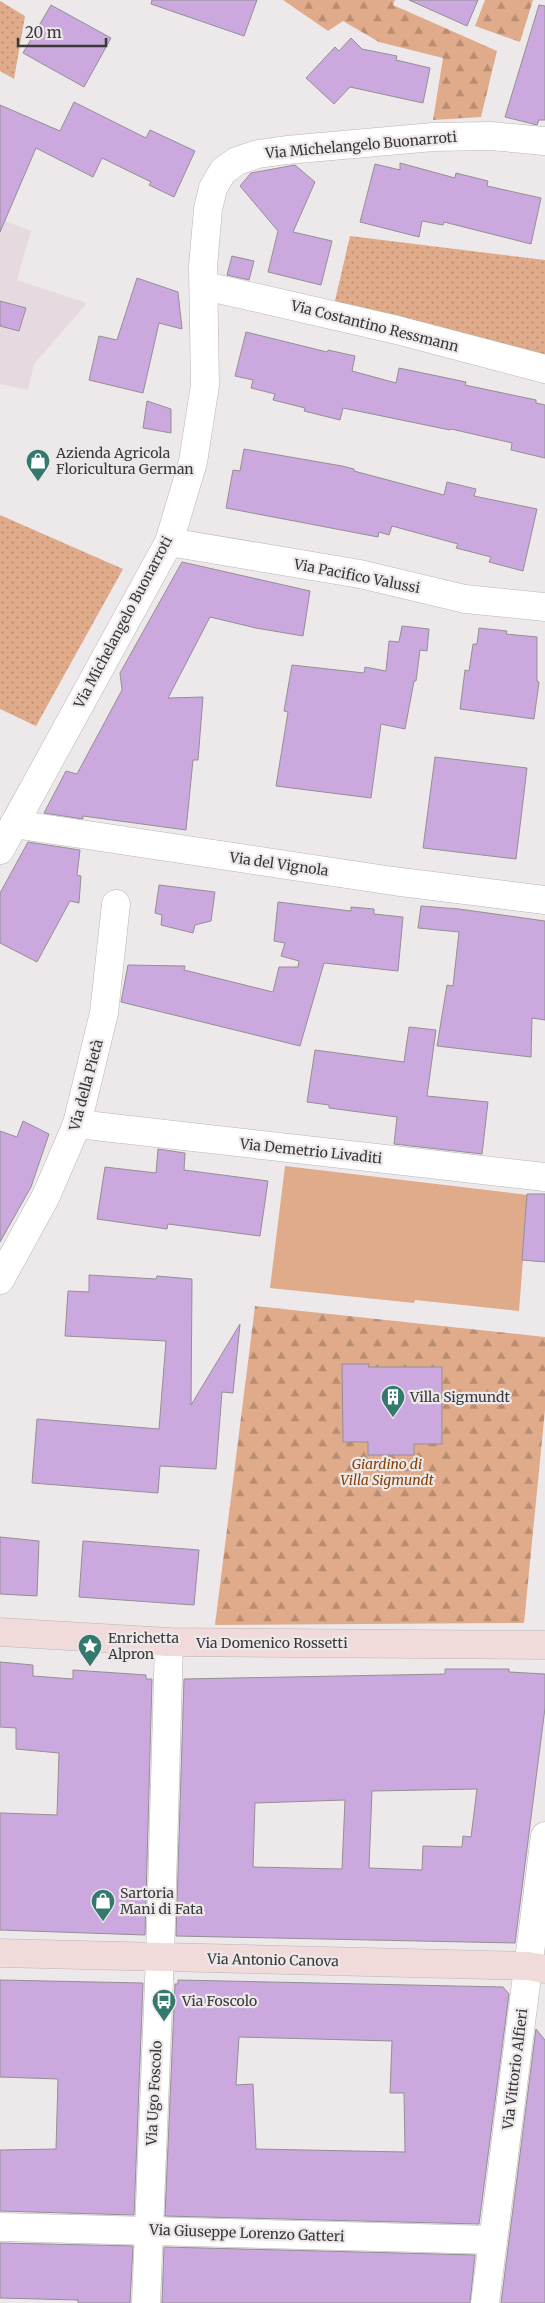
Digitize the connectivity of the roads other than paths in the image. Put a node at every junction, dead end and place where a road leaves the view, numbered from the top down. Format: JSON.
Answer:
{"nodes":[{"id":1,"x":545,"y":141,"type":"edge"},
{"id":2,"x":205,"y":286,"type":"junction"},
{"id":3,"x":545,"y":369,"type":"edge"},
{"id":4,"x":169,"y":542,"type":"junction"},
{"id":5,"x":545,"y":607,"type":"edge"},
{"id":6,"x":14,"y":824,"type":"junction"},
{"id":7,"x":0,"y":850,"type":"edge"},
{"id":8,"x":545,"y":900,"type":"edge"},
{"id":9,"x":116,"y":904,"type":"dead end"},
{"id":10,"x":77,"y":1124,"type":"junction"},
{"id":11,"x":545,"y":1177,"type":"edge"},
{"id":12,"x":0,"y":1280,"type":"edge"},
{"id":13,"x":0,"y":1632,"type":"edge"},
{"id":14,"x":169,"y":1642,"type":"junction"},
{"id":15,"x":545,"y":1645,"type":"edge"},
{"id":16,"x":545,"y":1836,"type":"edge"},
{"id":17,"x":0,"y":1953,"type":"edge"},
{"id":18,"x":160,"y":1957,"type":"junction"},
{"id":19,"x":537,"y":1968,"type":"edge"},
{"id":20,"x":0,"y":2227,"type":"edge"},
{"id":21,"x":148,"y":2231,"type":"junction"},
{"id":22,"x":493,"y":2240,"type":"junction"},
{"id":23,"x":146,"y":2303,"type":"edge"},
{"id":24,"x":485,"y":2303,"type":"edge"}],
"edges":[{"from":1,"to":2,"type":"street","name":"Via Michelangelo Buonarroti"},
{"from":2,"to":3,"type":"street","name":"Via Costantino Ressmann"},
{"from":2,"to":4,"type":"street","name":"Via Michelangelo Buonarroti"},
{"from":4,"to":5,"type":"street","name":"Via Pacifico Valussi"},
{"from":4,"to":6,"type":"street","name":"Via Michelangelo Buonarroti"},
{"from":6,"to":7,"type":"street","name":"Via Michelangelo Buonarroti"},
{"from":6,"to":8,"type":"street","name":"Via del Vignola"},
{"from":9,"to":10,"type":"street","name":"Via della Pietà"},
{"from":10,"to":11,"type":"street","name":"Via Demetrio Livaditi"},
{"from":10,"to":12,"type":"street","name":"Via della Pietà"},
{"from":13,"to":14,"type":"main road","name":"Via Domenico Rossetti"},
{"from":14,"to":15,"type":"main road","name":"Via Domenico Rossetti"},
{"from":14,"to":18,"type":"street","name":"Via Ugo Foscolo"},
{"from":16,"to":19,"type":"street","name":"Via Vittorio Alfieri"},
{"from":17,"to":18,"type":"main road","name":"Via Antonio Canova"},
{"from":18,"to":19,"type":"main road","name":"Via Antonio Canova"},
{"from":18,"to":21,"type":"street","name":"Via Ugo Foscolo"},
{"from":19,"to":22,"type":"street","name":"Via Vittorio Alfieri"},
{"from":20,"to":21,"type":"street","name":"Via Giuseppe Lorenzo Gatteri"},
{"from":21,"to":22,"type":"street","name":"Via Giuseppe Lorenzo Gatteri"},
{"from":21,"to":23,"type":"street","name":"Via Ugo Foscolo"},
{"from":22,"to":24,"type":"street","name":"Via Vittorio Alfieri"}]}
